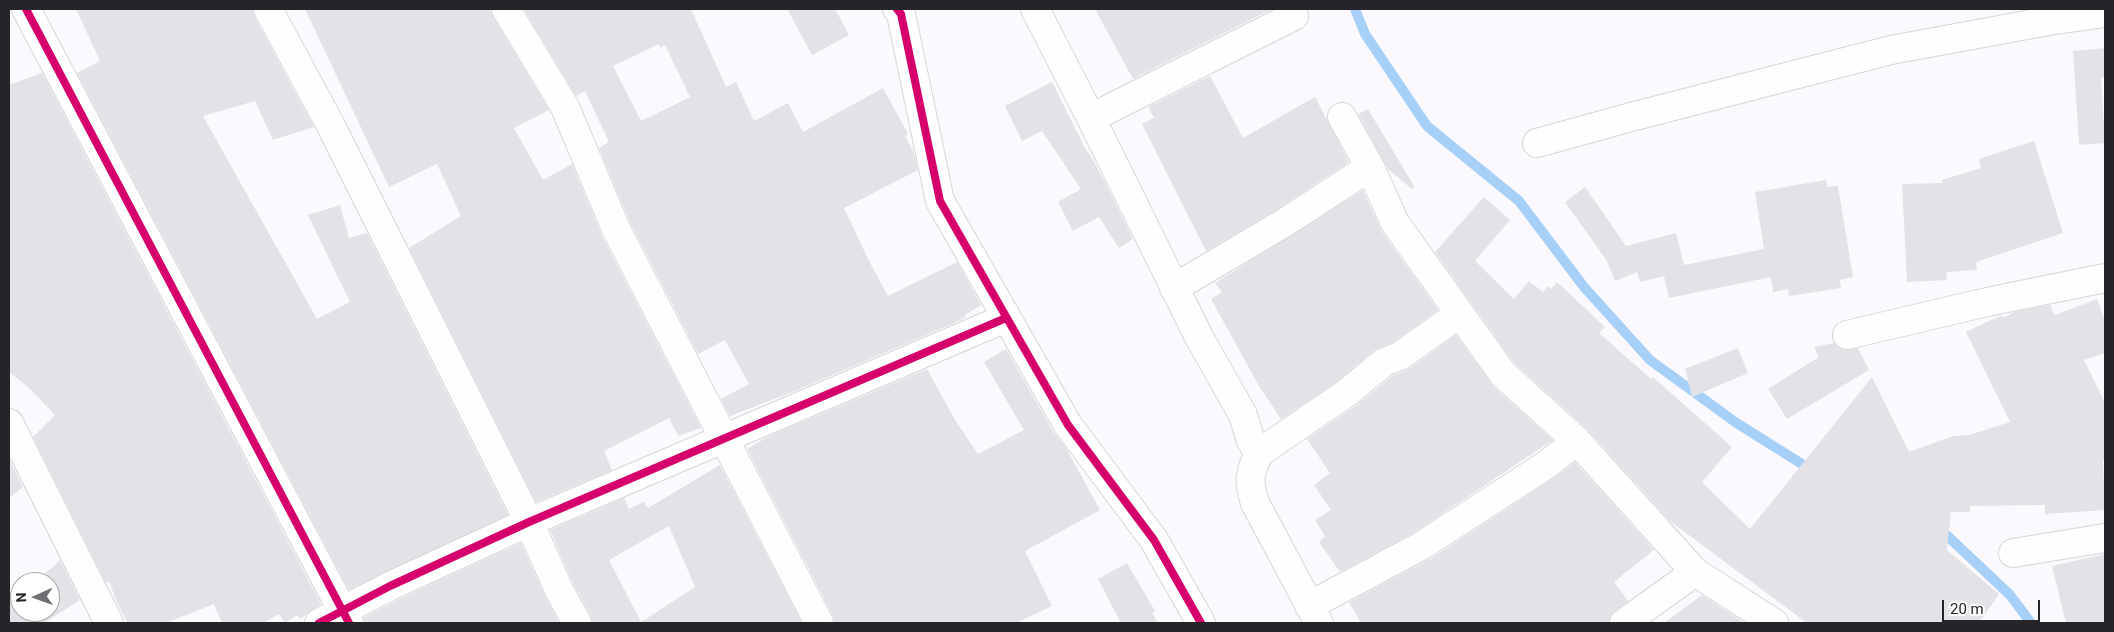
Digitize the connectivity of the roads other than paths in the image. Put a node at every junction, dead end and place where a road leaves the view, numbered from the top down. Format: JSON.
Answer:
{"nodes":[{"id":1,"x":26,"y":9,"type":"edge"},
{"id":2,"x":268,"y":9,"type":"edge"},
{"id":3,"x":506,"y":9,"type":"edge"},
{"id":4,"x":897,"y":9,"type":"edge"},
{"id":5,"x":1035,"y":9,"type":"edge"},
{"id":6,"x":2105,"y":13,"type":"edge"},
{"id":7,"x":1294,"y":16,"type":"dead end"},
{"id":8,"x":1342,"y":117,"type":"dead end"},
{"id":9,"x":1091,"y":118,"type":"junction"},
{"id":10,"x":1537,"y":144,"type":"dead end"},
{"id":11,"x":1370,"y":167,"type":"junction"},
{"id":12,"x":2105,"y":278,"type":"edge"},
{"id":13,"x":1174,"y":288,"type":"junction"},
{"id":14,"x":1459,"y":314,"type":"junction"},
{"id":15,"x":1006,"y":318,"type":"junction"},
{"id":16,"x":1847,"y":335,"type":"dead end"},
{"id":17,"x":9,"y":423,"type":"edge"},
{"id":18,"x":723,"y":438,"type":"junction"},
{"id":19,"x":1577,"y":441,"type":"junction"},
{"id":20,"x":1259,"y":454,"type":"junction"},
{"id":21,"x":529,"y":522,"type":"junction"},
{"id":22,"x":2105,"y":538,"type":"edge"},
{"id":23,"x":2014,"y":552,"type":"dead end"},
{"id":24,"x":1695,"y":572,"type":"junction"},
{"id":25,"x":1314,"y":615,"type":"edge"},
{"id":26,"x":337,"y":619,"type":"edge"},
{"id":27,"x":109,"y":623,"type":"edge"},
{"id":28,"x":577,"y":623,"type":"edge"},
{"id":29,"x":819,"y":623,"type":"edge"},
{"id":30,"x":1201,"y":623,"type":"edge"},
{"id":31,"x":1624,"y":623,"type":"edge"},
{"id":32,"x":1774,"y":623,"type":"edge"}],
"edges":[{"from":1,"to":26,"type":"street"},
{"from":2,"to":21,"type":"street"},
{"from":3,"to":18,"type":"street"},
{"from":4,"to":15,"type":"street"},
{"from":5,"to":9,"type":"street"},
{"from":6,"to":10,"type":"street"},
{"from":7,"to":9,"type":"street"},
{"from":8,"to":11,"type":"street"},
{"from":9,"to":13,"type":"street"},
{"from":11,"to":13,"type":"street"},
{"from":11,"to":14,"type":"street"},
{"from":12,"to":16,"type":"street"},
{"from":13,"to":20,"type":"street"},
{"from":14,"to":19,"type":"street"},
{"from":14,"to":20,"type":"street"},
{"from":15,"to":18,"type":"street"},
{"from":15,"to":30,"type":"street"},
{"from":17,"to":27,"type":"street"},
{"from":18,"to":21,"type":"street"},
{"from":18,"to":29,"type":"street"},
{"from":19,"to":24,"type":"street"},
{"from":19,"to":25,"type":"street"},
{"from":20,"to":25,"type":"street"},
{"from":21,"to":26,"type":"street"},
{"from":21,"to":28,"type":"street"},
{"from":22,"to":23,"type":"street"},
{"from":24,"to":31,"type":"street"},
{"from":24,"to":32,"type":"street"}]}
